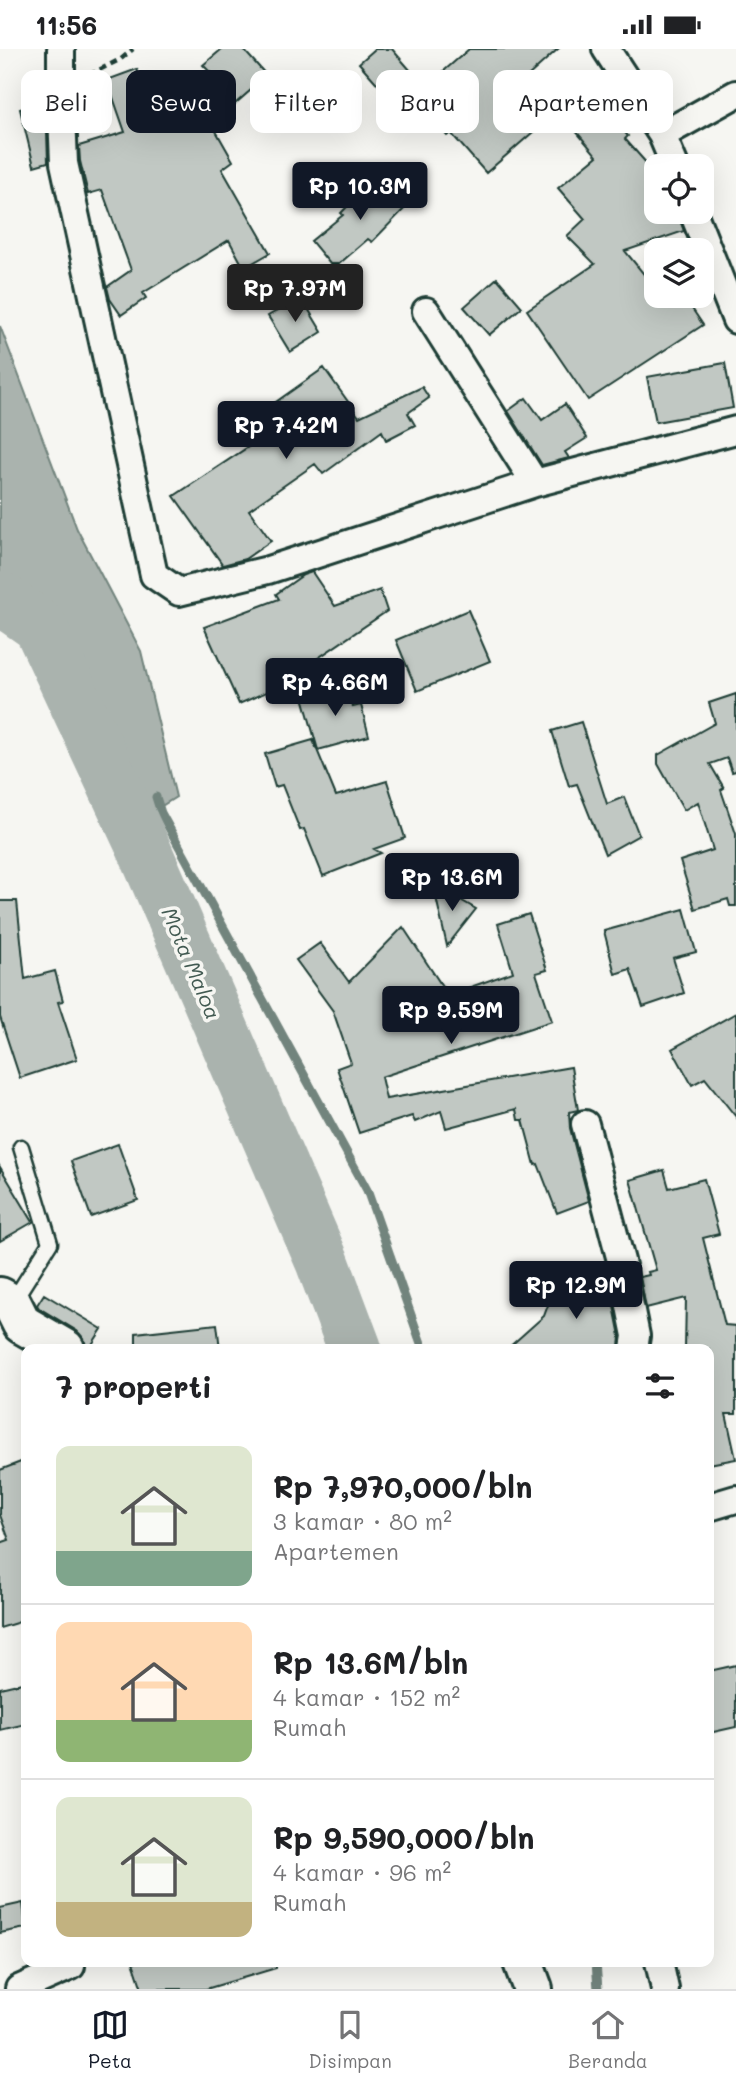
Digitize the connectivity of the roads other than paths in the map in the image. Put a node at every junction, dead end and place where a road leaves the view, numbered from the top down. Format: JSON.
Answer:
{"nodes":[{"id":1,"x":61,"y":49,"type":"edge"},
{"id":2,"x":606,"y":49,"type":"edge"},
{"id":3,"x":736,"y":94,"type":"edge"},
{"id":4,"x":662,"y":135,"type":"junction"},
{"id":5,"x":670,"y":154,"type":"edge"},
{"id":6,"x":699,"y":224,"type":"edge"},
{"id":7,"x":426,"y":311,"type":"dead end"},
{"id":8,"x":736,"y":320,"type":"edge"},
{"id":9,"x":736,"y":430,"type":"edge"},
{"id":10,"x":536,"y":484,"type":"junction"},
{"id":11,"x":585,"y":1124,"type":"dead end"},
{"id":12,"x":21,"y":1147,"type":"dead end"},
{"id":13,"x":6,"y":1301,"type":"edge"},
{"id":14,"x":56,"y":1344,"type":"edge"},
{"id":15,"x":635,"y":1344,"type":"edge"},
{"id":16,"x":736,"y":1499,"type":"edge"},
{"id":17,"x":714,"y":1506,"type":"edge"},
{"id":18,"x":69,"y":1967,"type":"edge"},
{"id":19,"x":525,"y":1967,"type":"edge"},
{"id":20,"x":660,"y":1967,"type":"edge"},
{"id":21,"x":19,"y":1989,"type":"edge"},
{"id":22,"x":533,"y":1989,"type":"edge"},
{"id":23,"x":665,"y":1989,"type":"edge"}],
"edges":[{"from":1,"to":10,"type":"street"},
{"from":2,"to":4,"type":"street"},
{"from":3,"to":4,"type":"street"},
{"from":4,"to":5,"type":"street"},
{"from":6,"to":8,"type":"street"},
{"from":7,"to":10,"type":"street"},
{"from":9,"to":10,"type":"street"},
{"from":11,"to":15,"type":"street"},
{"from":12,"to":13,"type":"lane"},
{"from":13,"to":14,"type":"street"},
{"from":16,"to":17,"type":"street"},
{"from":18,"to":21,"type":"street"},
{"from":19,"to":22,"type":"street"},
{"from":20,"to":23,"type":"street"}]}
